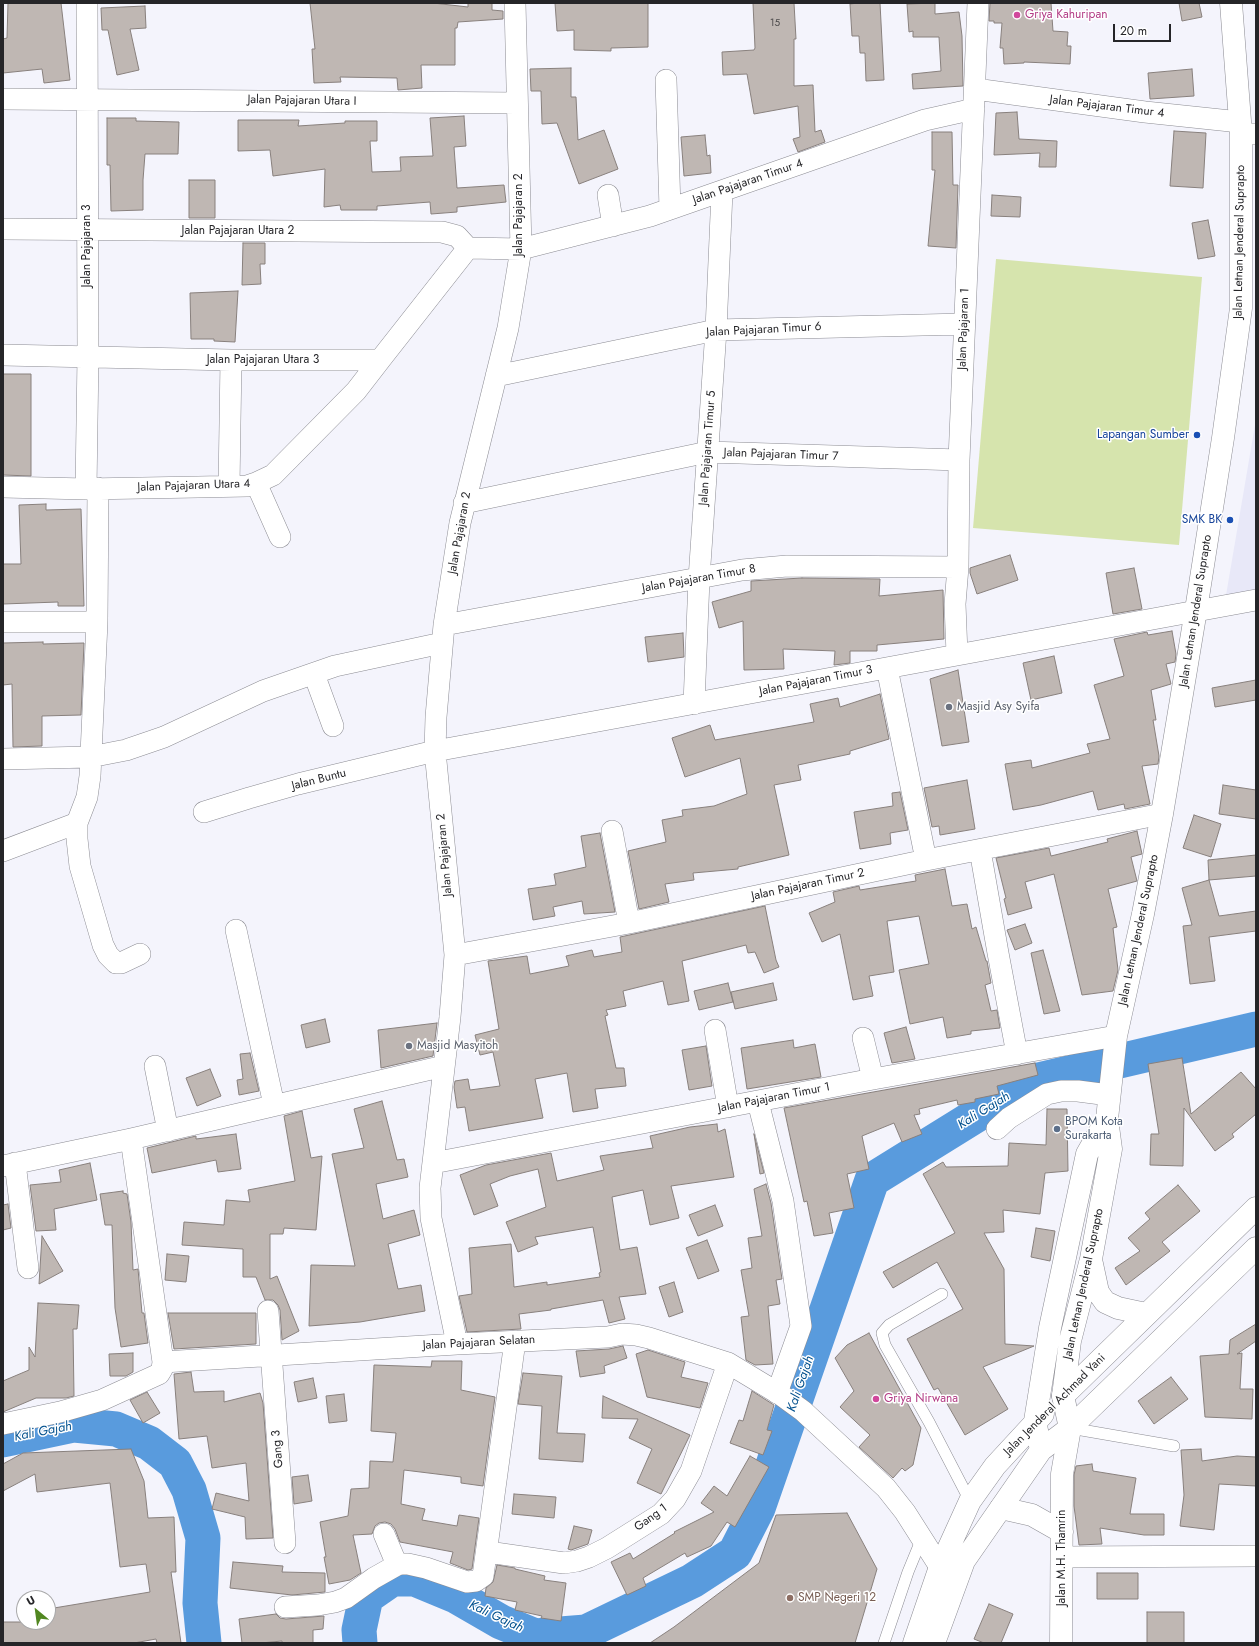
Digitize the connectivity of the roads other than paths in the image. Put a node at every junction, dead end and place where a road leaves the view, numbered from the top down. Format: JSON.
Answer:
{"nodes":[{"id":1,"x":87,"y":3,"type":"edge"},
{"id":2,"x":516,"y":3,"type":"edge"},
{"id":3,"x":978,"y":3,"type":"edge"},
{"id":4,"x":1231,"y":3,"type":"edge"},
{"id":5,"x":666,"y":80,"type":"dead end"},
{"id":6,"x":975,"y":89,"type":"junction"},
{"id":7,"x":3,"y":99,"type":"edge"},
{"id":8,"x":87,"y":99,"type":"junction"},
{"id":9,"x":517,"y":103,"type":"junction"},
{"id":10,"x":974,"y":109,"type":"junction"},
{"id":11,"x":1246,"y":130,"type":"edge"},
{"id":12,"x":722,"y":192,"type":"junction"},
{"id":13,"x":608,"y":195,"type":"dead end"},
{"id":14,"x":670,"y":209,"type":"junction"},
{"id":15,"x":613,"y":226,"type":"junction"},
{"id":16,"x":3,"y":229,"type":"edge"},
{"id":17,"x":86,"y":230,"type":"junction"},
{"id":18,"x":468,"y":248,"type":"junction"},
{"id":19,"x":521,"y":249,"type":"junction"},
{"id":20,"x":964,"y":324,"type":"junction"},
{"id":21,"x":716,"y":330,"type":"junction"},
{"id":22,"x":3,"y":355,"type":"edge"},
{"id":23,"x":88,"y":356,"type":"junction"},
{"id":24,"x":231,"y":360,"type":"junction"},
{"id":25,"x":380,"y":360,"type":"junction"},
{"id":26,"x":496,"y":376,"type":"junction"},
{"id":27,"x":708,"y":452,"type":"junction"},
{"id":28,"x":959,"y":460,"type":"junction"},
{"id":29,"x":256,"y":483,"type":"junction"},
{"id":30,"x":229,"y":486,"type":"junction"},
{"id":31,"x":3,"y":487,"type":"edge"},
{"id":32,"x":92,"y":488,"type":"junction"},
{"id":33,"x":464,"y":504,"type":"junction"},
{"id":34,"x":280,"y":537,"type":"dead end"},
{"id":35,"x":958,"y":567,"type":"junction"},
{"id":36,"x":699,"y":579,"type":"junction"},
{"id":37,"x":1256,"y":600,"type":"edge"},
{"id":38,"x":1196,"y":610,"type":"junction"},
{"id":39,"x":3,"y":622,"type":"edge"},
{"id":40,"x":97,"y":622,"type":"junction"},
{"id":41,"x":443,"y":634,"type":"junction"},
{"id":42,"x":957,"y":654,"type":"junction"},
{"id":43,"x":887,"y":668,"type":"junction"},
{"id":44,"x":314,"y":674,"type":"junction"},
{"id":45,"x":694,"y":704,"type":"junction"},
{"id":46,"x":333,"y":726,"type":"dead end"},
{"id":47,"x":435,"y":751,"type":"junction"},
{"id":48,"x":90,"y":757,"type":"junction"},
{"id":49,"x":3,"y":759,"type":"edge"},
{"id":50,"x":204,"y":812,"type":"dead end"},
{"id":51,"x":1162,"y":814,"type":"junction"},
{"id":52,"x":77,"y":823,"type":"junction"},
{"id":53,"x":612,"y":831,"type":"dead end"},
{"id":54,"x":980,"y":850,"type":"junction"},
{"id":55,"x":3,"y":851,"type":"edge"},
{"id":56,"x":926,"y":860,"type":"junction"},
{"id":57,"x":629,"y":923,"type":"junction"},
{"id":58,"x":236,"y":930,"type":"dead end"},
{"id":59,"x":140,"y":954,"type":"dead end"},
{"id":60,"x":455,"y":954,"type":"junction"},
{"id":61,"x":716,"y":1030,"type":"dead end"},
{"id":62,"x":863,"y":1038,"type":"dead end"},
{"id":63,"x":1115,"y":1042,"type":"junction"},
{"id":64,"x":1017,"y":1054,"type":"junction"},
{"id":65,"x":155,"y":1066,"type":"dead end"},
{"id":66,"x":444,"y":1066,"type":"junction"},
{"id":67,"x":873,"y":1079,"type":"junction"},
{"id":68,"x":1110,"y":1090,"type":"junction"},
{"id":69,"x":758,"y":1102,"type":"junction"},
{"id":70,"x":274,"y":1105,"type":"junction"},
{"id":71,"x":728,"y":1107,"type":"junction"},
{"id":72,"x":1107,"y":1119,"type":"junction"},
{"id":73,"x":997,"y":1129,"type":"dead end"},
{"id":74,"x":168,"y":1131,"type":"junction"},
{"id":75,"x":131,"y":1139,"type":"junction"},
{"id":76,"x":433,"y":1164,"type":"junction"},
{"id":77,"x":9,"y":1165,"type":"edge"},
{"id":78,"x":1256,"y":1208,"type":"edge"},
{"id":79,"x":1256,"y":1248,"type":"edge"},
{"id":80,"x":1091,"y":1259,"type":"junction"},
{"id":81,"x":28,"y":1268,"type":"dead end"},
{"id":82,"x":942,"y":1294,"type":"dead end"},
{"id":83,"x":268,"y":1311,"type":"dead end"},
{"id":84,"x":1146,"y":1314,"type":"junction"},
{"id":85,"x":515,"y":1341,"type":"junction"},
{"id":86,"x":457,"y":1344,"type":"junction"},
{"id":87,"x":270,"y":1355,"type":"junction"},
{"id":88,"x":163,"y":1362,"type":"junction"},
{"id":89,"x":728,"y":1363,"type":"junction"},
{"id":90,"x":779,"y":1394,"type":"junction"},
{"id":91,"x":1063,"y":1396,"type":"junction"},
{"id":92,"x":1035,"y":1421,"type":"junction"},
{"id":93,"x":3,"y":1424,"type":"edge"},
{"id":94,"x":1070,"y":1428,"type":"junction"},
{"id":95,"x":1174,"y":1446,"type":"dead end"},
{"id":96,"x":1041,"y":1450,"type":"junction"},
{"id":97,"x":1062,"y":1474,"type":"joint"},
{"id":98,"x":970,"y":1501,"type":"junction"},
{"id":99,"x":1001,"y":1508,"type":"junction"},
{"id":100,"x":1062,"y":1532,"type":"junction"},
{"id":101,"x":384,"y":1534,"type":"dead end"},
{"id":102,"x":922,"y":1538,"type":"junction"},
{"id":103,"x":285,"y":1543,"type":"dead end"},
{"id":104,"x":488,"y":1552,"type":"junction"},
{"id":105,"x":1256,"y":1556,"type":"edge"},
{"id":106,"x":1062,"y":1557,"type":"junction"},
{"id":107,"x":398,"y":1565,"type":"junction"},
{"id":108,"x":940,"y":1567,"type":"junction"},
{"id":109,"x":285,"y":1607,"type":"dead end"},
{"id":110,"x":884,"y":1643,"type":"edge"},
{"id":111,"x":914,"y":1643,"type":"edge"},
{"id":112,"x":934,"y":1643,"type":"edge"},
{"id":113,"x":1061,"y":1643,"type":"edge"}],
"edges":[{"from":1,"to":8,"type":"street","name":"Jalan Pajajaran 3"},
{"from":2,"to":9,"type":"street","name":"Jalan Pajajaran 2"},
{"from":3,"to":6,"type":"street","name":"Jalan Pajajaran 1"},
{"from":4,"to":11,"type":"main road","name":"Jalan Letnan Jenderal Suprapto"},
{"from":5,"to":14,"type":"street"},
{"from":6,"to":10,"type":"street","name":"Jalan Pajajaran 1"},
{"from":6,"to":11,"type":"street","name":"Jalan Pajajaran Timur 4"},
{"from":7,"to":8,"type":"street","name":"Jalan Pajajaran Utara I"},
{"from":8,"to":9,"type":"street","name":"Jalan Pajajaran Utara I"},
{"from":8,"to":17,"type":"street","name":"Jalan Pajajaran 3"},
{"from":9,"to":19,"type":"street","name":"Jalan Pajajaran 2"},
{"from":10,"to":12,"type":"street","name":"Jalan Pajajaran Timur 4"},
{"from":10,"to":20,"type":"street","name":"Jalan Pajajaran 1"},
{"from":11,"to":38,"type":"main road","name":"Jalan Letnan Jenderal Suprapto"},
{"from":12,"to":14,"type":"street","name":"Jalan Pajajaran Timur 4"},
{"from":12,"to":21,"type":"street","name":"Jalan Pajajaran Timur 5"},
{"from":13,"to":15,"type":"street"},
{"from":14,"to":15,"type":"street","name":"Jalan Pajajaran Timur 4"},
{"from":15,"to":19,"type":"street","name":"Jalan Pajajaran Timur 4"},
{"from":16,"to":17,"type":"street","name":"Jalan Pajajaran Utara 2"},
{"from":17,"to":18,"type":"street","name":"Jalan Pajajaran Utara 2"},
{"from":17,"to":23,"type":"street","name":"Jalan Pajajaran 3"},
{"from":18,"to":19,"type":"street","name":"Jalan Pajajaran Timur 4"},
{"from":18,"to":25,"type":"street"},
{"from":19,"to":26,"type":"street","name":"Jalan Pajajaran 2"},
{"from":20,"to":21,"type":"street","name":"Jalan Pajajaran Timur 6"},
{"from":20,"to":28,"type":"street","name":"Jalan Pajajaran 1"},
{"from":21,"to":26,"type":"street","name":"Jalan Pajajaran Timur 6"},
{"from":21,"to":27,"type":"street","name":"Jalan Pajajaran Timur 5"},
{"from":22,"to":23,"type":"street","name":"Jalan Pajajaran Utara 3"},
{"from":23,"to":24,"type":"street","name":"Jalan Pajajaran Utara 3"},
{"from":23,"to":32,"type":"street","name":"Jalan Pajajaran 3"},
{"from":24,"to":25,"type":"street","name":"Jalan Pajajaran Utara 3"},
{"from":24,"to":30,"type":"street"},
{"from":25,"to":29,"type":"street","name":"Jalan Pajajaran Utara 4"},
{"from":26,"to":33,"type":"street","name":"Jalan Pajajaran 2"},
{"from":27,"to":28,"type":"street","name":"Jalan Pajajaran Timur 7"},
{"from":27,"to":33,"type":"street","name":"Jalan Pajajaran Timur 7"},
{"from":27,"to":36,"type":"street","name":"Jalan Pajajaran Timur 5"},
{"from":28,"to":35,"type":"street","name":"Jalan Pajajaran 1"},
{"from":29,"to":30,"type":"street","name":"Jalan Pajajaran Utara 4"},
{"from":29,"to":34,"type":"street"},
{"from":30,"to":32,"type":"street","name":"Jalan Pajajaran Utara 4"},
{"from":31,"to":32,"type":"street","name":"Jalan Pajajaran Utara 4"},
{"from":32,"to":40,"type":"street","name":"Jalan Pajajaran 3"},
{"from":33,"to":41,"type":"street","name":"Jalan Pajajaran 2"},
{"from":35,"to":36,"type":"street","name":"Jalan Pajajaran Timur 8"},
{"from":35,"to":42,"type":"street","name":"Jalan Pajajaran 1"},
{"from":36,"to":41,"type":"street","name":"Jalan Pajajaran Timur 8"},
{"from":36,"to":45,"type":"street","name":"Jalan Pajajaran Timur 5"},
{"from":37,"to":38,"type":"street","name":"Jalan Pajajaran Timur 3"},
{"from":38,"to":42,"type":"street","name":"Jalan Pajajaran Timur 3"},
{"from":38,"to":51,"type":"main road","name":"Jalan Letnan Jenderal Suprapto"},
{"from":39,"to":40,"type":"street"},
{"from":40,"to":48,"type":"street","name":"Jalan Pajajaran 3"},
{"from":41,"to":44,"type":"street","name":"Jalan Pajajaran Timur 8"},
{"from":41,"to":47,"type":"street","name":"Jalan Pajajaran 2"},
{"from":42,"to":43,"type":"street","name":"Jalan Pajajaran Timur 3"},
{"from":43,"to":45,"type":"street","name":"Jalan Pajajaran Timur 3"},
{"from":43,"to":56,"type":"street"},
{"from":44,"to":46,"type":"street"},
{"from":44,"to":48,"type":"street","name":"Jalan Pajajaran Timur 8"},
{"from":45,"to":47,"type":"street","name":"Jalan Pajajaran Timur 3"},
{"from":47,"to":50,"type":"street","name":"Jalan Buntu"},
{"from":47,"to":60,"type":"street","name":"Jalan Pajajaran 2"},
{"from":48,"to":49,"type":"street","name":"Jalan Pajajaran Timur 8"},
{"from":48,"to":52,"type":"street","name":"Jalan Pajajaran 3"},
{"from":51,"to":54,"type":"street","name":"Jalan Pajajaran Timur 2"},
{"from":51,"to":63,"type":"main road","name":"Jalan Letnan Jenderal Suprapto"},
{"from":52,"to":55,"type":"street"},
{"from":52,"to":59,"type":"street"},
{"from":53,"to":57,"type":"street"},
{"from":54,"to":56,"type":"street","name":"Jalan Pajajaran Timur 2"},
{"from":54,"to":64,"type":"street"},
{"from":56,"to":57,"type":"street","name":"Jalan Pajajaran Timur 2"},
{"from":57,"to":60,"type":"street","name":"Jalan Pajajaran Timur 2"},
{"from":58,"to":70,"type":"street"},
{"from":60,"to":66,"type":"street","name":"Jalan Pajajaran 2"},
{"from":61,"to":71,"type":"street"},
{"from":62,"to":67,"type":"street"},
{"from":63,"to":64,"type":"street","name":"Jalan Pajajaran Timur 1"},
{"from":63,"to":68,"type":"main road","name":"Jalan Letnan Jenderal Suprapto"},
{"from":64,"to":67,"type":"street","name":"Jalan Pajajaran Timur 1"},
{"from":65,"to":74,"type":"street"},
{"from":66,"to":70,"type":"street"},
{"from":66,"to":76,"type":"street","name":"Jalan Pajajaran 2"},
{"from":67,"to":69,"type":"street","name":"Jalan Pajajaran Timur 1"},
{"from":68,"to":72,"type":"main road","name":"Jalan Letnan Jenderal Suprapto"},
{"from":68,"to":73,"type":"street"},
{"from":69,"to":71,"type":"street","name":"Jalan Pajajaran Timur 1"},
{"from":69,"to":90,"type":"street"},
{"from":70,"to":74,"type":"street"},
{"from":71,"to":76,"type":"street","name":"Jalan Pajajaran Timur 1"},
{"from":72,"to":80,"type":"main road","name":"Jalan Letnan Jenderal Suprapto"},
{"from":72,"to":92,"type":"main road","name":"Jalan Letnan Jenderal Suprapto"},
{"from":74,"to":75,"type":"street"},
{"from":75,"to":77,"type":"street"},
{"from":75,"to":88,"type":"street"},
{"from":76,"to":86,"type":"street","name":"Jalan Pajajaran 2"},
{"from":77,"to":81,"type":"street"},
{"from":78,"to":84,"type":"main road","name":"Jalan Jenderal Achmad Yani"},
{"from":79,"to":94,"type":"main road","name":"Jalan Jenderal Achmad Yani"},
{"from":80,"to":84,"type":"main road"},
{"from":80,"to":91,"type":"main road","name":"Jalan Letnan Jenderal Suprapto"},
{"from":82,"to":98,"type":"lane"},
{"from":83,"to":87,"type":"street","name":"Gang 3"},
{"from":84,"to":91,"type":"main road","name":"Jalan Jenderal Achmad Yani"},
{"from":85,"to":86,"type":"street","name":"Jalan Pajajaran Selatan"},
{"from":85,"to":89,"type":"street","name":"Jalan Pajajaran Selatan"},
{"from":85,"to":104,"type":"street"},
{"from":86,"to":87,"type":"street","name":"Jalan Pajajaran Selatan"},
{"from":87,"to":88,"type":"street","name":"Jalan Pajajaran Selatan"},
{"from":87,"to":103,"type":"street","name":"Gang 3"},
{"from":88,"to":93,"type":"street"},
{"from":89,"to":90,"type":"street","name":"Jalan Pajajaran Selatan"},
{"from":89,"to":104,"type":"street","name":"Gang 1"},
{"from":90,"to":102,"type":"street","name":"Jalan Pajajaran Selatan"},
{"from":91,"to":92,"type":"main road","name":"Jalan Jenderal Achmad Yani"},
{"from":91,"to":94,"type":"main road","name":"Jalan Letnan Jenderal Suprapto"},
{"from":92,"to":96,"type":"main road","name":"Jalan Letnan Jenderal Suprapto"},
{"from":92,"to":98,"type":"main road","name":"Jalan Jenderal Achmad Yani"},
{"from":94,"to":95,"type":"lane"},
{"from":94,"to":96,"type":"main road","name":"Jalan Jenderal Achmad Yani"},
{"from":94,"to":97,"type":"main road","name":"Jalan Letnan Jenderal Suprapto"},
{"from":96,"to":99,"type":"main road","name":"Jalan Jenderal Achmad Yani"},
{"from":97,"to":100,"type":"main road","name":"Jalan M.H. Thamrin"},
{"from":98,"to":108,"type":"main road","name":"Jalan Jenderal Achmad Yani"},
{"from":99,"to":100,"type":"main road"},
{"from":99,"to":112,"type":"main road","name":"Jalan Jenderal Achmad Yani"},
{"from":100,"to":106,"type":"main road","name":"Jalan M.H. Thamrin"},
{"from":101,"to":107,"type":"street"},
{"from":102,"to":108,"type":"street","name":"Jalan Pajajaran Selatan"},
{"from":102,"to":110,"type":"lane"},
{"from":104,"to":107,"type":"street"},
{"from":105,"to":106,"type":"street"},
{"from":106,"to":113,"type":"main road","name":"Jalan M.H. Thamrin"},
{"from":107,"to":109,"type":"street"},
{"from":108,"to":111,"type":"main road","name":"Jalan Jenderal Achmad Yani"}]}
